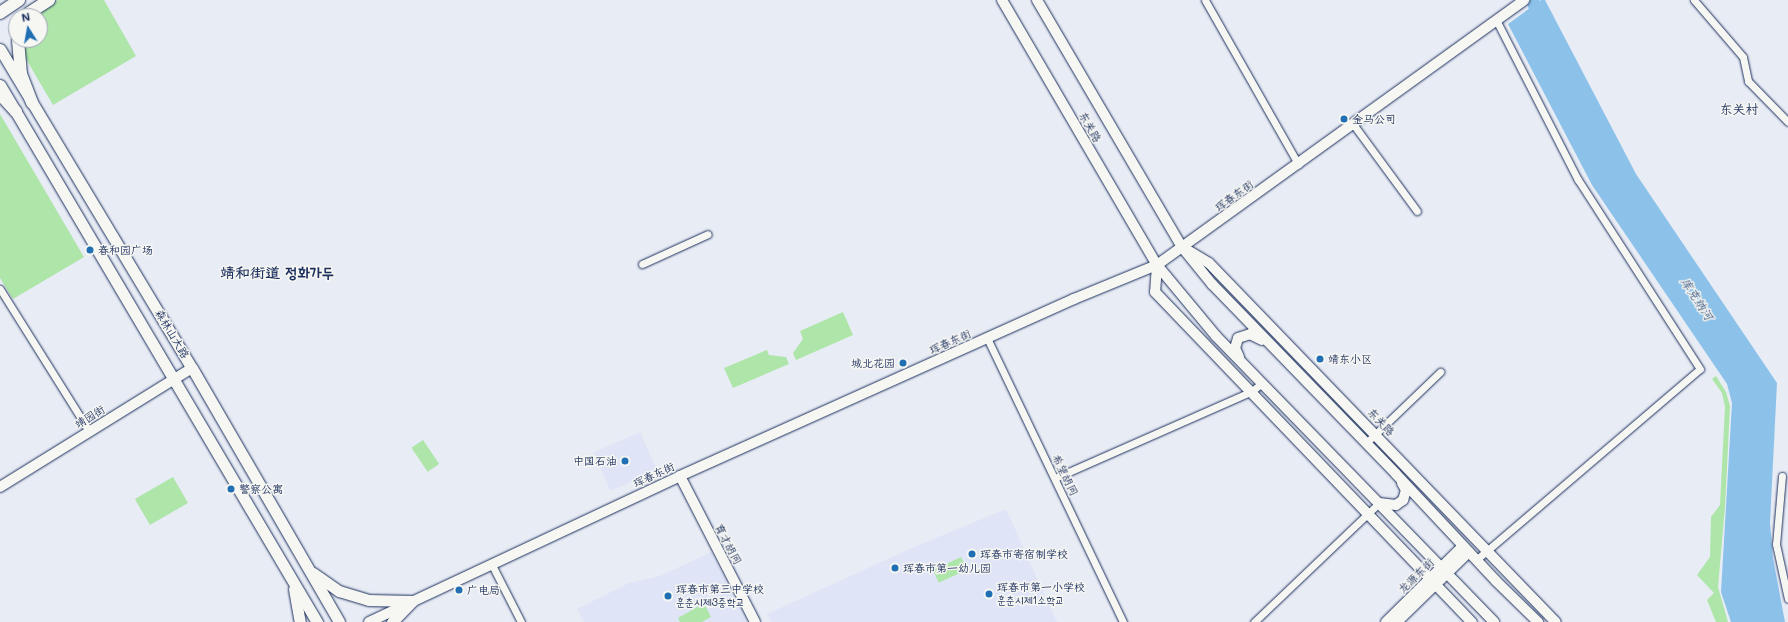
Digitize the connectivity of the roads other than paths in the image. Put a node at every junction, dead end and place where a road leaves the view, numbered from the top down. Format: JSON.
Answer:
{"nodes":[{"id":1,"x":19,"y":0,"type":"edge"},
{"id":2,"x":49,"y":0,"type":"edge"},
{"id":3,"x":1002,"y":0,"type":"edge"},
{"id":4,"x":1037,"y":0,"type":"edge"},
{"id":5,"x":1205,"y":0,"type":"edge"},
{"id":6,"x":1525,"y":0,"type":"edge"},
{"id":7,"x":1694,"y":0,"type":"edge"},
{"id":8,"x":38,"y":8,"type":"edge"},
{"id":9,"x":0,"y":13,"type":"edge"},
{"id":10,"x":1498,"y":19,"type":"junction"},
{"id":11,"x":19,"y":48,"type":"edge"},
{"id":12,"x":0,"y":49,"type":"edge"},
{"id":13,"x":0,"y":85,"type":"edge"},
{"id":14,"x":0,"y":94,"type":"edge"},
{"id":15,"x":32,"y":104,"type":"junction"},
{"id":16,"x":16,"y":112,"type":"junction"},
{"id":17,"x":1788,"y":122,"type":"edge"},
{"id":18,"x":1353,"y":124,"type":"junction"},
{"id":19,"x":1298,"y":164,"type":"junction"},
{"id":20,"x":1417,"y":211,"type":"dead end"},
{"id":21,"x":708,"y":234,"type":"dead end"},
{"id":22,"x":1182,"y":247,"type":"junction"},
{"id":23,"x":642,"y":264,"type":"dead end"},
{"id":24,"x":1157,"y":265,"type":"junction"},
{"id":25,"x":0,"y":289,"type":"edge"},
{"id":26,"x":986,"y":338,"type":"junction"},
{"id":27,"x":1270,"y":345,"type":"junction"},
{"id":28,"x":1244,"y":364,"type":"junction"},
{"id":29,"x":192,"y":368,"type":"junction"},
{"id":30,"x":1440,"y":372,"type":"dead end"},
{"id":31,"x":176,"y":378,"type":"junction"},
{"id":32,"x":1262,"y":383,"type":"junction"},
{"id":33,"x":1250,"y":392,"type":"junction"},
{"id":34,"x":89,"y":431,"type":"junction"},
{"id":35,"x":1375,"y":434,"type":"junction"},
{"id":36,"x":1366,"y":443,"type":"junction"},
{"id":37,"x":1396,"y":474,"type":"junction"},
{"id":38,"x":680,"y":476,"type":"junction"},
{"id":39,"x":1782,"y":476,"type":"dead end"},
{"id":40,"x":1055,"y":478,"type":"junction"},
{"id":41,"x":0,"y":487,"type":"edge"},
{"id":42,"x":1379,"y":503,"type":"junction"},
{"id":43,"x":1368,"y":514,"type":"junction"},
{"id":44,"x":1466,"y":549,"type":"junction"},
{"id":45,"x":1487,"y":551,"type":"junction"},
{"id":46,"x":1476,"y":560,"type":"junction"},
{"id":47,"x":492,"y":565,"type":"junction"},
{"id":48,"x":308,"y":569,"type":"junction"},
{"id":49,"x":1444,"y":570,"type":"junction"},
{"id":50,"x":292,"y":579,"type":"junction"},
{"id":51,"x":1433,"y":582,"type":"junction"},
{"id":52,"x":1788,"y":599,"type":"edge"},
{"id":53,"x":412,"y":601,"type":"junction"},
{"id":54,"x":300,"y":622,"type":"edge"},
{"id":55,"x":318,"y":622,"type":"edge"},
{"id":56,"x":339,"y":622,"type":"edge"},
{"id":57,"x":369,"y":622,"type":"edge"},
{"id":58,"x":392,"y":622,"type":"edge"},
{"id":59,"x":521,"y":622,"type":"edge"},
{"id":60,"x":756,"y":622,"type":"edge"},
{"id":61,"x":1123,"y":622,"type":"edge"},
{"id":62,"x":1254,"y":622,"type":"edge"},
{"id":63,"x":1386,"y":622,"type":"edge"},
{"id":64,"x":1397,"y":622,"type":"edge"},
{"id":65,"x":1472,"y":622,"type":"edge"},
{"id":66,"x":1494,"y":622,"type":"edge"},
{"id":67,"x":1524,"y":622,"type":"edge"},
{"id":68,"x":1534,"y":622,"type":"edge"},
{"id":69,"x":1538,"y":622,"type":"edge"},
{"id":70,"x":1556,"y":622,"type":"edge"}],
"edges":[{"from":1,"to":9,"type":"highway"},
{"from":2,"to":8,"type":"highway"},
{"from":3,"to":24,"type":"main road","name":"东关路"},
{"from":4,"to":22,"type":"main road","name":"东关路"},
{"from":5,"to":19,"type":"street"},
{"from":6,"to":10,"type":"main road","name":"珲春东街"},
{"from":7,"to":17,"type":"street"},
{"from":10,"to":18,"type":"main road","name":"珲春东街"},
{"from":10,"to":45,"type":"street"},
{"from":11,"to":15,"type":"highway"},
{"from":12,"to":15,"type":"main road","name":"森林山大路"},
{"from":13,"to":16,"type":"main road","name":"森林山大路"},
{"from":14,"to":16,"type":"highway"},
{"from":15,"to":29,"type":"main road","name":"森林山大路"},
{"from":16,"to":31,"type":"main road","name":"森林山大路"},
{"from":18,"to":19,"type":"main road","name":"珲春东街"},
{"from":18,"to":20,"type":"street"},
{"from":19,"to":22,"type":"main road","name":"珲春东街"},
{"from":21,"to":23,"type":"street"},
{"from":22,"to":24,"type":"main road","name":"珲春东街"},
{"from":22,"to":27,"type":"main road","name":"东关路"},
{"from":22,"to":35,"type":"main road","name":"东关路"},
{"from":24,"to":26,"type":"main road","name":"珲春东街"},
{"from":24,"to":28,"type":"main road","name":"东关路"},
{"from":24,"to":33,"type":"main road"},
{"from":25,"to":34,"type":"street"},
{"from":26,"to":38,"type":"main road","name":"珲春东街"},
{"from":26,"to":40,"type":"street","name":"希望胡同"},
{"from":27,"to":28,"type":"main road"},
{"from":27,"to":36,"type":"main road","name":"东关路"},
{"from":28,"to":32,"type":"main road","name":"东关路"},
{"from":29,"to":31,"type":"main road","name":"靖园街"},
{"from":29,"to":48,"type":"main road","name":"森林山大路"},
{"from":30,"to":35,"type":"street"},
{"from":31,"to":34,"type":"main road","name":"靖园街"},
{"from":31,"to":50,"type":"main road","name":"森林山大路"},
{"from":32,"to":33,"type":"street"},
{"from":32,"to":42,"type":"main road","name":"东关路"},
{"from":33,"to":40,"type":"street"},
{"from":33,"to":43,"type":"main road"},
{"from":34,"to":41,"type":"main road","name":"靖园街"},
{"from":35,"to":36,"type":"street"},
{"from":35,"to":45,"type":"main road","name":"东关路"},
{"from":36,"to":37,"type":"main road","name":"东关路"},
{"from":37,"to":42,"type":"main road"},
{"from":37,"to":44,"type":"main road","name":"东关路"},
{"from":38,"to":47,"type":"main road","name":"珲春东街"},
{"from":38,"to":60,"type":"main road","name":"育才胡同"},
{"from":39,"to":52,"type":"street"},
{"from":40,"to":61,"type":"street","name":"希望胡同"},
{"from":42,"to":43,"type":"street"},
{"from":42,"to":49,"type":"main road","name":"东关路"},
{"from":43,"to":51,"type":"main road"},
{"from":43,"to":62,"type":"street"},
{"from":44,"to":46,"type":"main road","name":"东关路"},
{"from":44,"to":49,"type":"main road","name":"龙源东街"},
{"from":45,"to":46,"type":"street"},
{"from":45,"to":70,"type":"main road","name":"东关路"},
{"from":46,"to":69,"type":"main road","name":"东关路"},
{"from":47,"to":53,"type":"main road","name":"珲春东街"},
{"from":47,"to":59,"type":"street"},
{"from":48,"to":53,"type":"main road"},
{"from":48,"to":56,"type":"main road","name":"森林山大路"},
{"from":49,"to":51,"type":"main road","name":"龙源东街"},
{"from":49,"to":66,"type":"main road","name":"东关路"},
{"from":50,"to":54,"type":"main road"},
{"from":50,"to":55,"type":"main road","name":"森林山大路"},
{"from":51,"to":63,"type":"main road","name":"龙源东街"},
{"from":51,"to":64,"type":"main road","name":"龙源东街"},
{"from":51,"to":65,"type":"main road"},
{"from":53,"to":57,"type":"main road","name":"珲春东街"},
{"from":53,"to":58,"type":"main road"},
{"from":67,"to":68,"type":"main road"}]}
